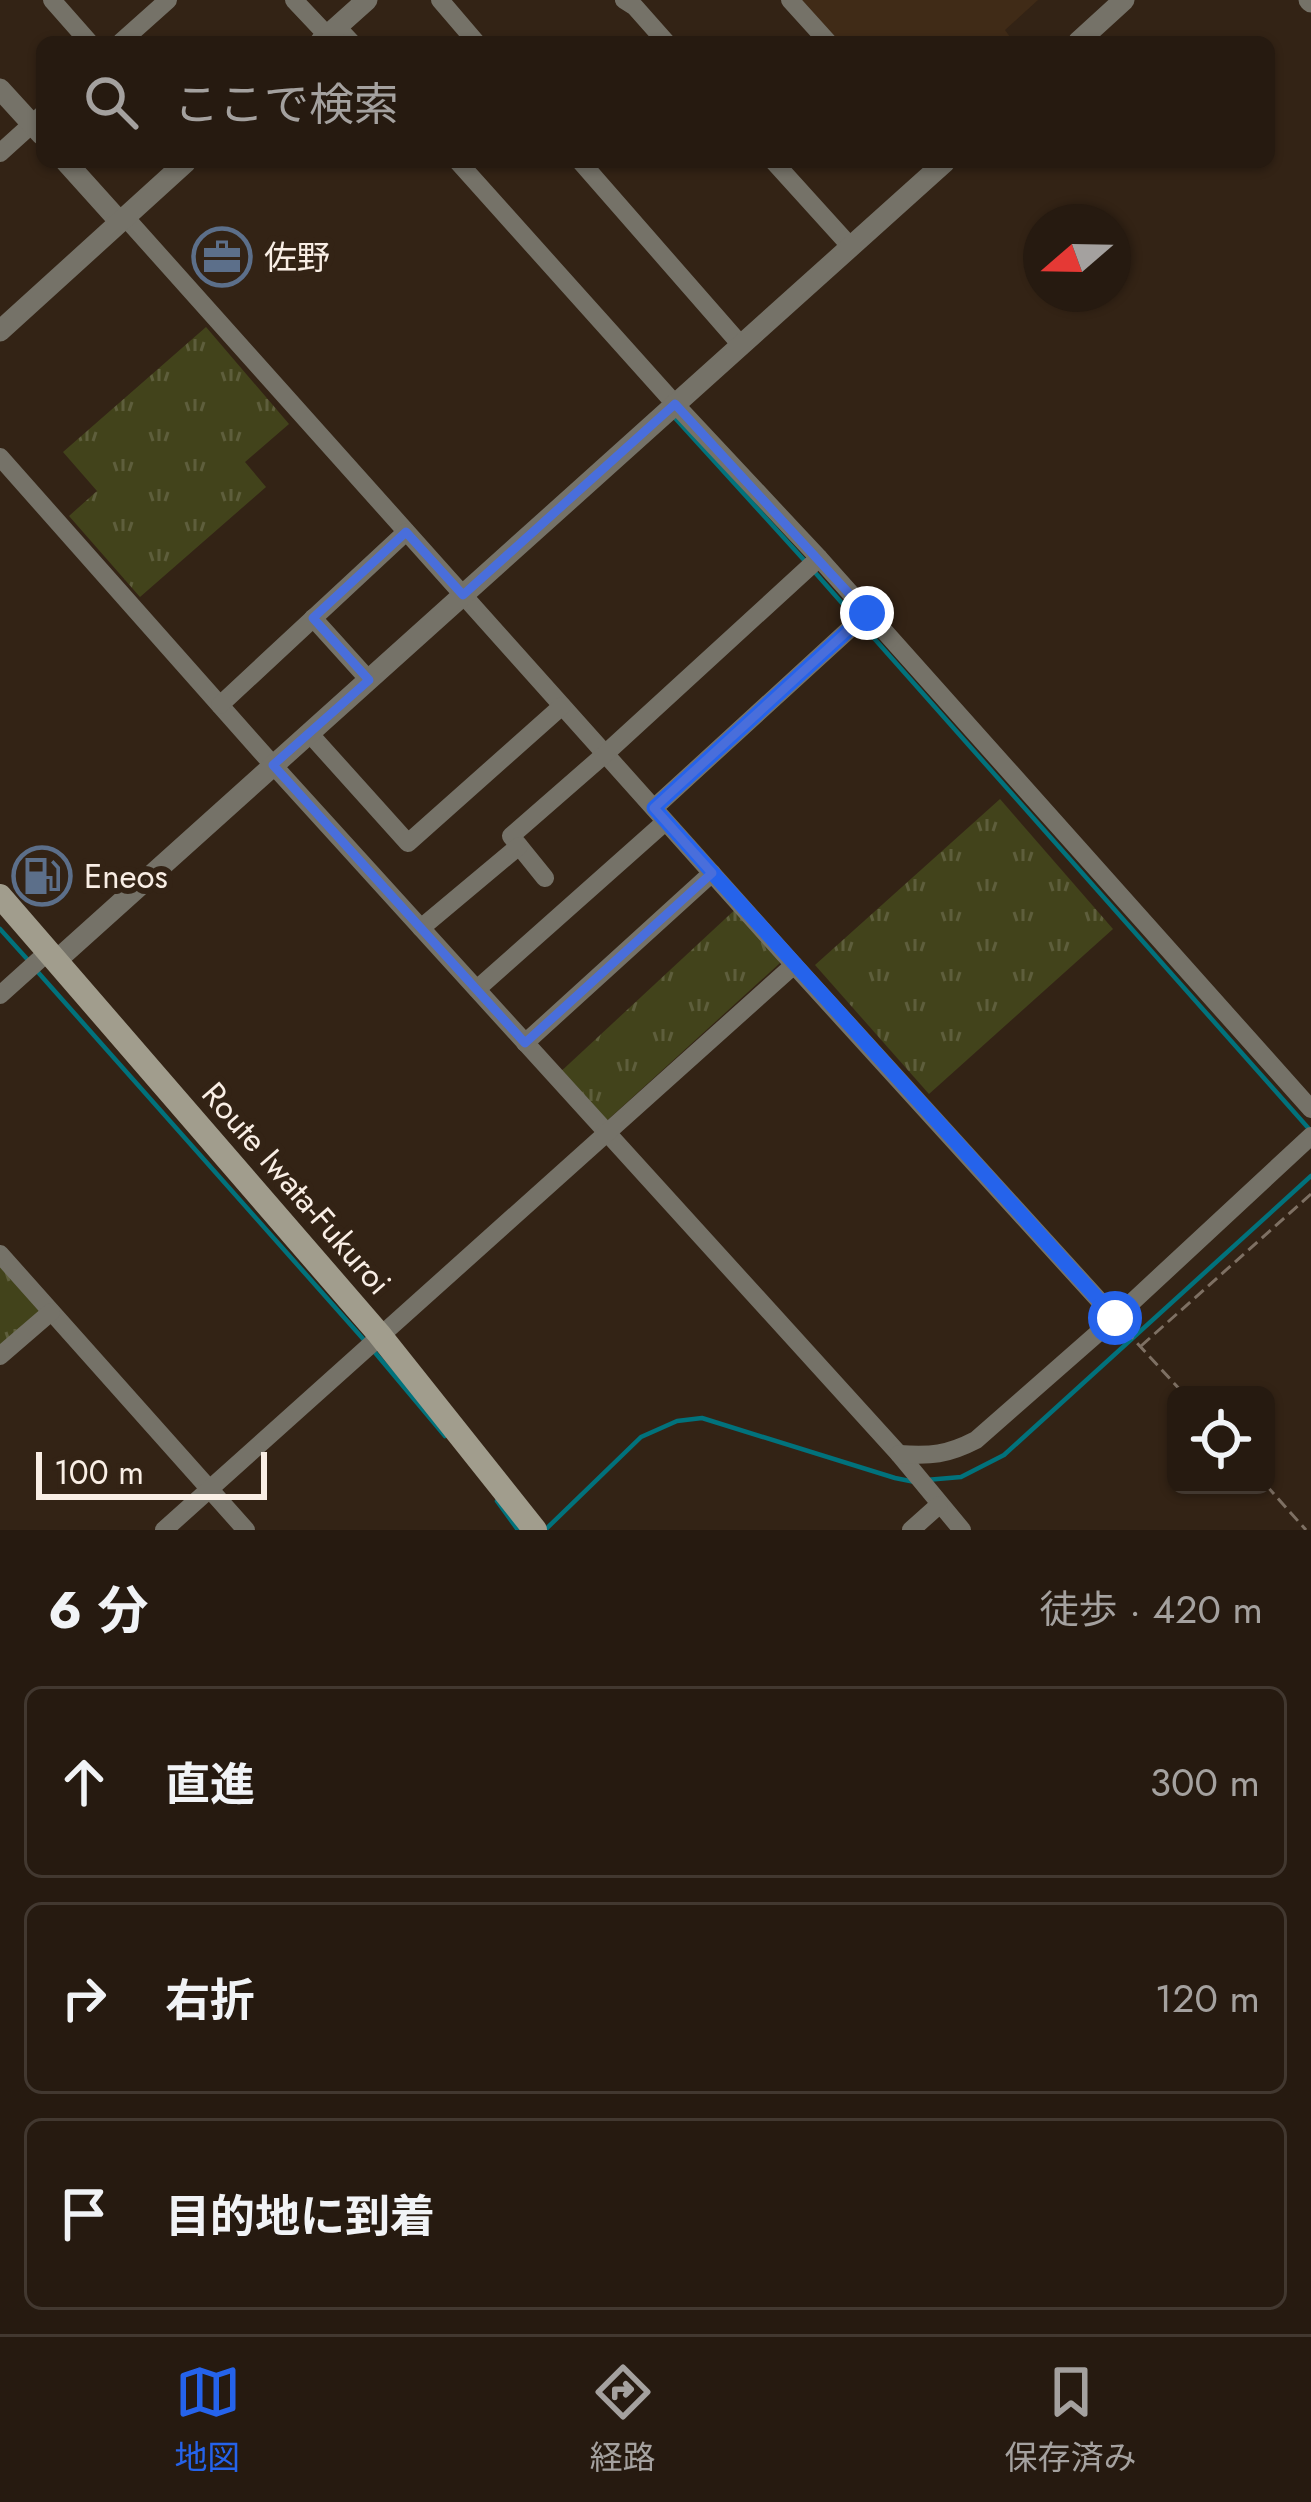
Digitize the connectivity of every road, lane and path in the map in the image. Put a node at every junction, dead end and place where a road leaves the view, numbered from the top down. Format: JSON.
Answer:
{"nodes":[{"id":1,"x":52,"y":0,"type":"edge"},
{"id":2,"x":167,"y":0,"type":"edge"},
{"id":3,"x":295,"y":0,"type":"edge"},
{"id":4,"x":368,"y":0,"type":"edge"},
{"id":5,"x":440,"y":0,"type":"edge"},
{"id":6,"x":624,"y":0,"type":"edge"},
{"id":7,"x":790,"y":0,"type":"edge"},
{"id":8,"x":1124,"y":0,"type":"edge"},
{"id":9,"x":84,"y":36,"type":"edge"},
{"id":10,"x":128,"y":36,"type":"edge"},
{"id":11,"x":333,"y":36,"type":"edge"},
{"id":12,"x":335,"y":36,"type":"edge"},
{"id":13,"x":471,"y":36,"type":"edge"},
{"id":14,"x":661,"y":36,"type":"edge"},
{"id":15,"x":823,"y":36,"type":"edge"},
{"id":16,"x":1085,"y":36,"type":"edge"},
{"id":17,"x":0,"y":88,"type":"edge"},
{"id":18,"x":36,"y":122,"type":"edge"},
{"id":19,"x":36,"y":127,"type":"edge"},
{"id":20,"x":0,"y":153,"type":"edge"},
{"id":21,"x":72,"y":168,"type":"edge"},
{"id":22,"x":179,"y":168,"type":"edge"},
{"id":23,"x":463,"y":168,"type":"edge"},
{"id":24,"x":586,"y":168,"type":"edge"},
{"id":25,"x":779,"y":168,"type":"edge"},
{"id":26,"x":935,"y":168,"type":"edge"},
{"id":27,"x":123,"y":219,"type":"junction"},
{"id":28,"x":851,"y":247,"type":"junction"},
{"id":29,"x":0,"y":331,"type":"edge"},
{"id":30,"x":741,"y":345,"type":"junction"},
{"id":31,"x":675,"y":404,"type":"junction"},
{"id":32,"x":0,"y":458,"type":"edge"},
{"id":33,"x":406,"y":532,"type":"junction"},
{"id":34,"x":812,"y":564,"type":"junction"},
{"id":35,"x":463,"y":595,"type":"junction"},
{"id":36,"x":313,"y":618,"type":"junction"},
{"id":37,"x":860,"y":619,"type":"junction"},
{"id":38,"x":369,"y":680,"type":"junction"},
{"id":39,"x":220,"y":705,"type":"junction"},
{"id":40,"x":562,"y":706,"type":"junction"},
{"id":41,"x":309,"y":733,"type":"junction"},
{"id":42,"x":605,"y":754,"type":"junction"},
{"id":43,"x":273,"y":765,"type":"junction"},
{"id":44,"x":660,"y":815,"type":"junction"},
{"id":45,"x":519,"y":846,"type":"junction"},
{"id":46,"x":712,"y":873,"type":"junction"},
{"id":47,"x":545,"y":878,"type":"dead end"},
{"id":48,"x":0,"y":896,"type":"edge"},
{"id":49,"x":421,"y":928,"type":"junction"},
{"id":50,"x":53,"y":955,"type":"junction"},
{"id":51,"x":794,"y":965,"type":"junction"},
{"id":52,"x":477,"y":989,"type":"junction"},
{"id":53,"x":0,"y":995,"type":"edge"},
{"id":54,"x":525,"y":1043,"type":"junction"},
{"id":55,"x":1311,"y":1109,"type":"edge"},
{"id":56,"x":606,"y":1132,"type":"junction"},
{"id":57,"x":1311,"y":1136,"type":"edge"},
{"id":58,"x":1311,"y":1194,"type":"edge"},
{"id":59,"x":0,"y":1254,"type":"edge"},
{"id":60,"x":51,"y":1312,"type":"junction"},
{"id":61,"x":1115,"y":1318,"type":"junction"},
{"id":62,"x":380,"y":1334,"type":"junction"},
{"id":63,"x":1141,"y":1346,"type":"junction"},
{"id":64,"x":0,"y":1356,"type":"edge"},
{"id":65,"x":1176,"y":1386,"type":"edge"},
{"id":66,"x":899,"y":1454,"type":"junction"},
{"id":67,"x":209,"y":1489,"type":"junction"},
{"id":68,"x":1274,"y":1494,"type":"edge"},
{"id":69,"x":939,"y":1505,"type":"junction"},
{"id":70,"x":531,"y":1524,"type":"edge"},
{"id":71,"x":1311,"y":1524,"type":"edge"},
{"id":72,"x":164,"y":1530,"type":"edge"},
{"id":73,"x":246,"y":1530,"type":"edge"},
{"id":74,"x":911,"y":1530,"type":"edge"},
{"id":75,"x":962,"y":1530,"type":"edge"},
{"id":76,"x":1305,"y":1530,"type":"edge"}],
"edges":[{"from":1,"to":9,"type":"street"},
{"from":2,"to":10,"type":"street"},
{"from":3,"to":11,"type":"street"},
{"from":4,"to":12,"type":"street"},
{"from":5,"to":13,"type":"street"},
{"from":6,"to":14,"type":"street"},
{"from":7,"to":15,"type":"street"},
{"from":8,"to":16,"type":"street"},
{"from":17,"to":18,"type":"street"},
{"from":19,"to":20,"type":"street"},
{"from":21,"to":27,"type":"street"},
{"from":22,"to":27,"type":"street"},
{"from":23,"to":31,"type":"street"},
{"from":24,"to":30,"type":"street"},
{"from":25,"to":28,"type":"street"},
{"from":26,"to":28,"type":"street"},
{"from":27,"to":29,"type":"street"},
{"from":27,"to":33,"type":"street"},
{"from":28,"to":30,"type":"street"},
{"from":30,"to":31,"type":"street"},
{"from":31,"to":34,"type":"street"},
{"from":31,"to":35,"type":"street"},
{"from":32,"to":39,"type":"street"},
{"from":33,"to":35,"type":"street"},
{"from":33,"to":36,"type":"street"},
{"from":34,"to":37,"type":"street"},
{"from":34,"to":42,"type":"street"},
{"from":35,"to":38,"type":"street"},
{"from":35,"to":40,"type":"street"},
{"from":36,"to":38,"type":"street"},
{"from":36,"to":39,"type":"street"},
{"from":37,"to":44,"type":"street"},
{"from":37,"to":55,"type":"street"},
{"from":38,"to":41,"type":"street"},
{"from":39,"to":43,"type":"street"},
{"from":40,"to":41,"type":"street"},
{"from":40,"to":42,"type":"street"},
{"from":41,"to":43,"type":"street"},
{"from":42,"to":44,"type":"street"},
{"from":42,"to":45,"type":"street"},
{"from":43,"to":49,"type":"street"},
{"from":43,"to":50,"type":"street"},
{"from":44,"to":46,"type":"street"},
{"from":44,"to":52,"type":"street"},
{"from":45,"to":47,"type":"street"},
{"from":45,"to":49,"type":"street"},
{"from":46,"to":51,"type":"street"},
{"from":46,"to":54,"type":"street"},
{"from":48,"to":50,"type":"main road","name":"Route Iwata-Fukuroi"},
{"from":49,"to":52,"type":"street"},
{"from":50,"to":53,"type":"street"},
{"from":50,"to":62,"type":"main road","name":"Route Iwata-Fukuroi"},
{"from":51,"to":56,"type":"street"},
{"from":51,"to":61,"type":"street"},
{"from":52,"to":54,"type":"street"},
{"from":54,"to":56,"type":"street"},
{"from":56,"to":62,"type":"street"},
{"from":56,"to":66,"type":"street"},
{"from":57,"to":61,"type":"street"},
{"from":58,"to":63,"type":"path"},
{"from":59,"to":60,"type":"street"},
{"from":60,"to":64,"type":"street"},
{"from":60,"to":67,"type":"street"},
{"from":61,"to":63,"type":"path"},
{"from":61,"to":66,"type":"street"},
{"from":62,"to":67,"type":"street"},
{"from":62,"to":70,"type":"main road","name":"Route Iwata-Fukuroi"},
{"from":63,"to":65,"type":"path"},
{"from":66,"to":69,"type":"street"},
{"from":67,"to":72,"type":"street"},
{"from":67,"to":73,"type":"street"},
{"from":68,"to":76,"type":"path"},
{"from":69,"to":74,"type":"street"},
{"from":69,"to":75,"type":"street"},
{"from":71,"to":76,"type":"path"}]}
